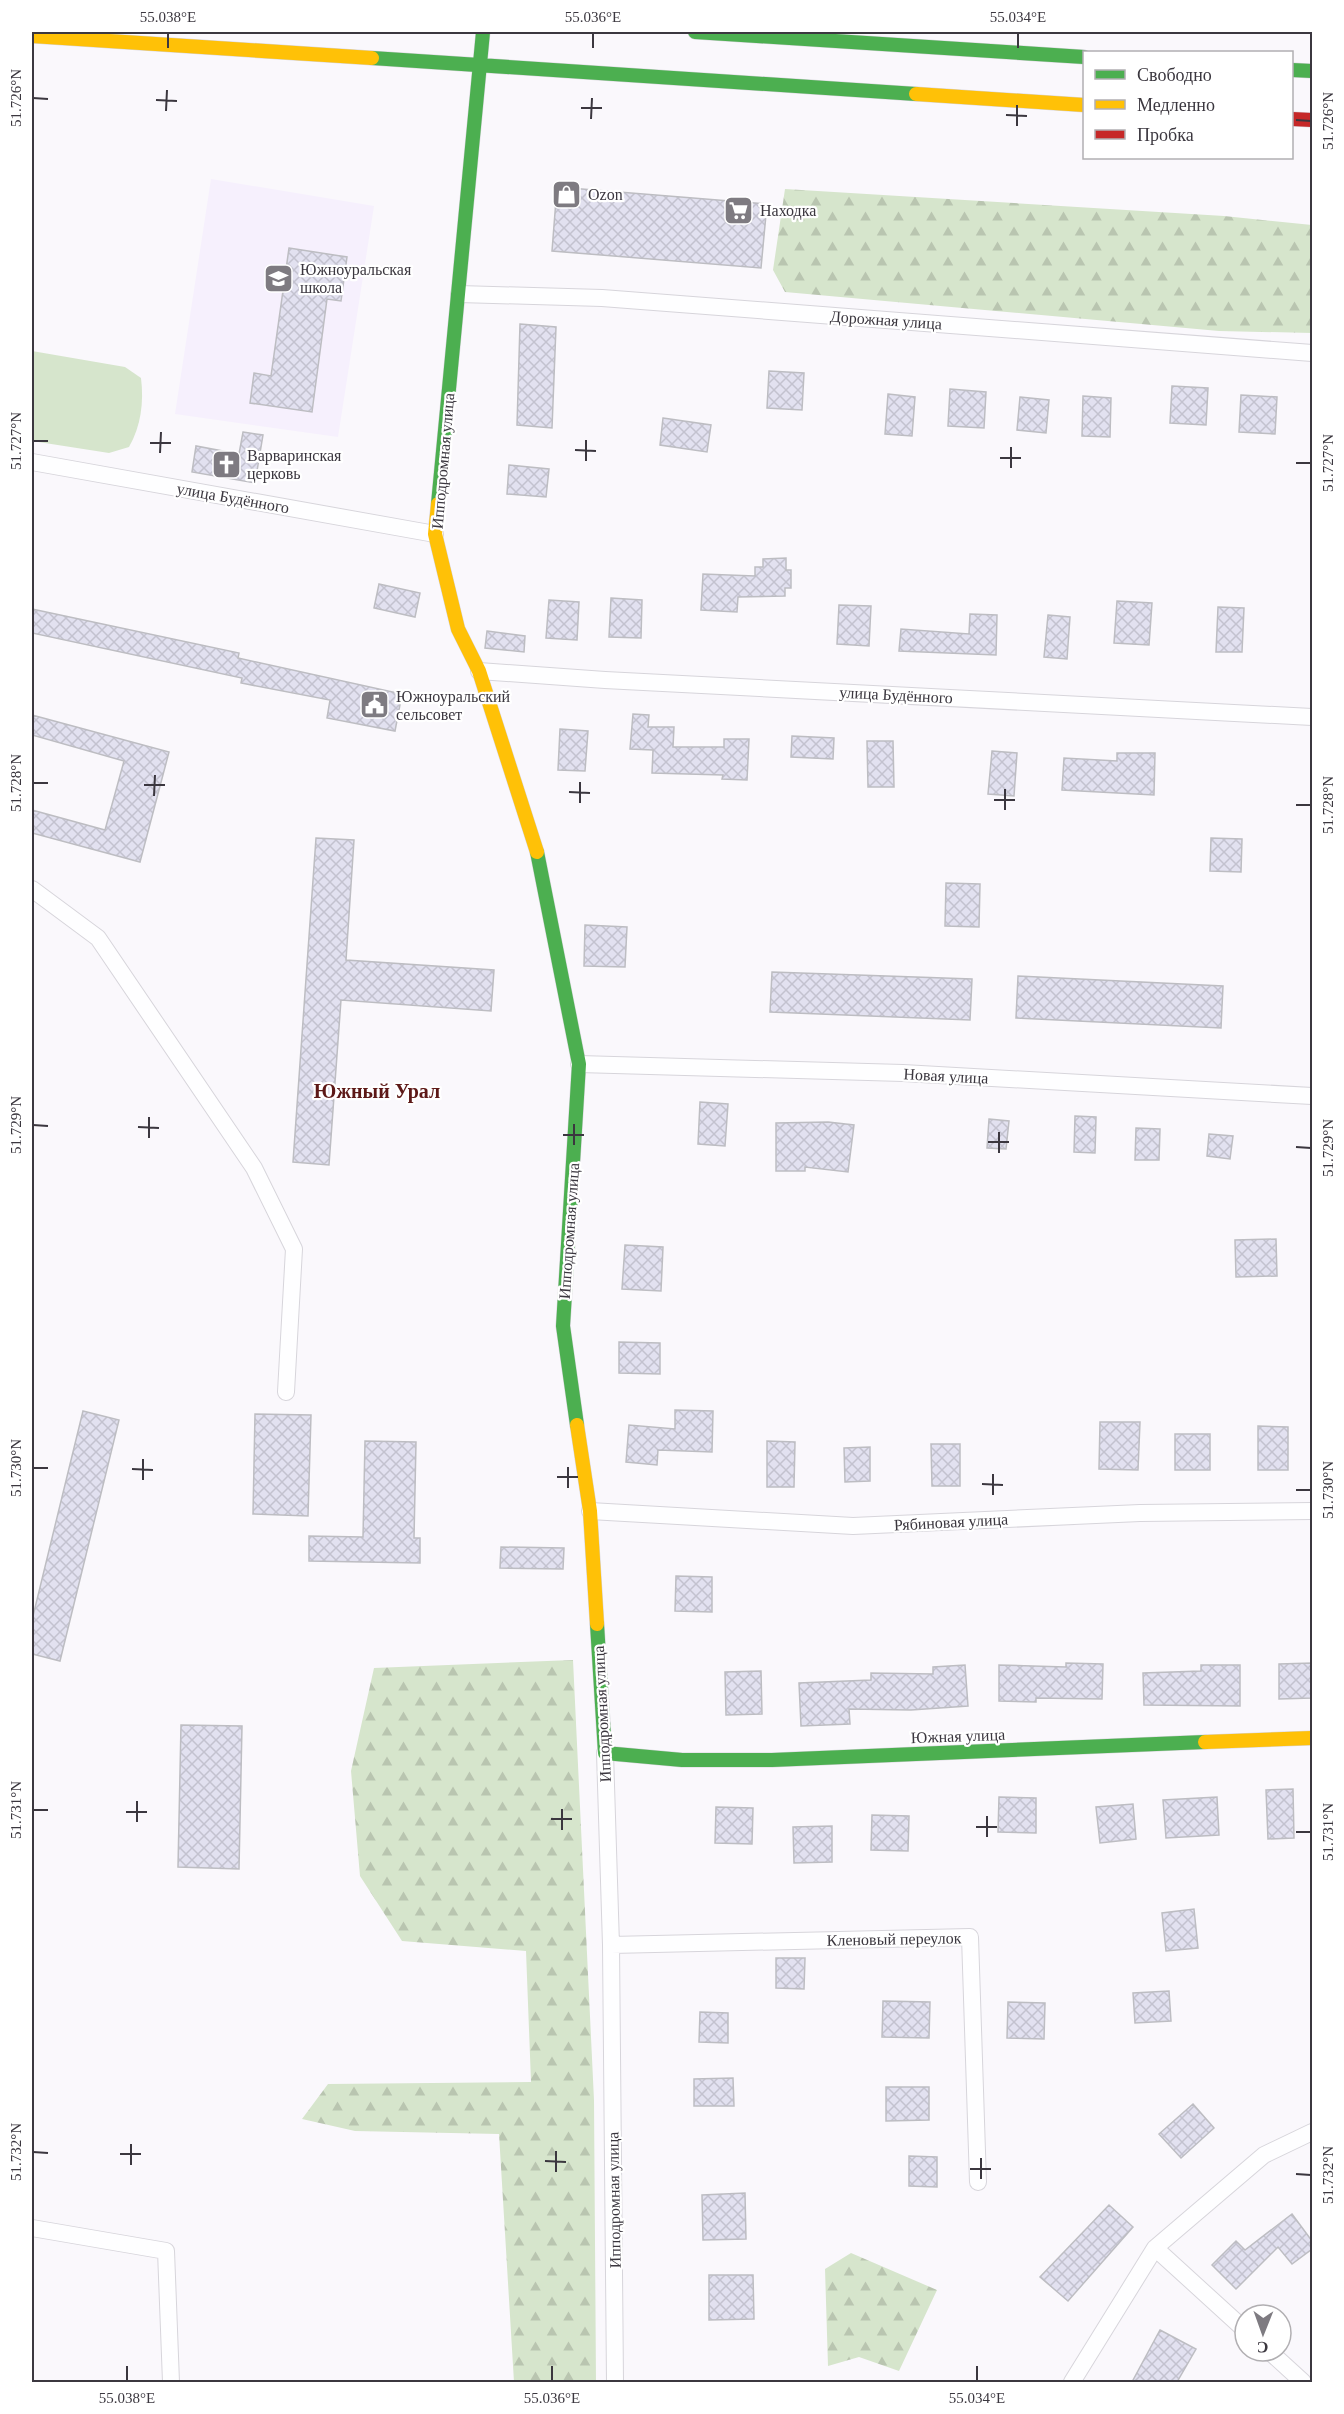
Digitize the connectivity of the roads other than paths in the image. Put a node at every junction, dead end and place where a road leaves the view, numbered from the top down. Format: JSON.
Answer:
{"nodes":[{"id":1,"x":483,"y":32,"type":"edge"},
{"id":2,"x":694,"y":32,"type":"edge"},
{"id":3,"x":32,"y":36,"type":"edge"},
{"id":4,"x":1083,"y":57,"type":"edge"},
{"id":5,"x":481,"y":64,"type":"junction"},
{"id":6,"x":1293,"y":70,"type":"edge"},
{"id":7,"x":1312,"y":71,"type":"edge"},
{"id":8,"x":1083,"y":105,"type":"edge"},
{"id":9,"x":1293,"y":118,"type":"edge"},
{"id":10,"x":1312,"y":120,"type":"edge"},
{"id":11,"x":459,"y":294,"type":"junction"},
{"id":12,"x":1312,"y":353,"type":"edge"},
{"id":13,"x":32,"y":462,"type":"edge"},
{"id":14,"x":435,"y":534,"type":"junction"},
{"id":15,"x":479,"y":671,"type":"junction"},
{"id":16,"x":1312,"y":717,"type":"edge"},
{"id":17,"x":32,"y":889,"type":"edge"},
{"id":18,"x":579,"y":1064,"type":"junction"},
{"id":19,"x":1312,"y":1096,"type":"edge"},
{"id":20,"x":286,"y":1392,"type":"dead end"},
{"id":21,"x":590,"y":1511,"type":"junction"},
{"id":22,"x":1312,"y":1511,"type":"edge"},
{"id":23,"x":1312,"y":1738,"type":"edge"},
{"id":24,"x":605,"y":1753,"type":"junction"},
{"id":25,"x":611,"y":1945,"type":"junction"},
{"id":26,"x":1312,"y":2132,"type":"edge"},
{"id":27,"x":978,"y":2182,"type":"dead end"},
{"id":28,"x":32,"y":2228,"type":"edge"},
{"id":29,"x":1155,"y":2248,"type":"junction"},
{"id":30,"x":1233,"y":2319,"type":"edge"},
{"id":31,"x":1282,"y":2363,"type":"edge"},
{"id":32,"x":171,"y":2382,"type":"edge"},
{"id":33,"x":615,"y":2382,"type":"edge"},
{"id":34,"x":1072,"y":2382,"type":"edge"},
{"id":35,"x":1303,"y":2382,"type":"edge"}],
"edges":[{"from":1,"to":5,"type":"main road","name":"Ипподромная улица"},
{"from":2,"to":4,"type":"main road"},
{"from":3,"to":5,"type":"main road"},
{"from":5,"to":8,"type":"main road"},
{"from":5,"to":11,"type":"main road","name":"Ипподромная улица"},
{"from":6,"to":7,"type":"main road"},
{"from":9,"to":10,"type":"main road"},
{"from":11,"to":12,"type":"street","name":"Дорожная улица"},
{"from":11,"to":14,"type":"main road","name":"Ипподромная улица"},
{"from":13,"to":14,"type":"street","name":"улица Будённого"},
{"from":14,"to":15,"type":"main road","name":"Ипподромная улица"},
{"from":15,"to":16,"type":"street","name":"улица Будённого"},
{"from":15,"to":18,"type":"main road","name":"Ипподромная улица"},
{"from":17,"to":20,"type":"street"},
{"from":18,"to":19,"type":"street","name":"Новая улица"},
{"from":18,"to":21,"type":"main road","name":"Ипподромная улица"},
{"from":21,"to":22,"type":"street","name":"Рябиновая улица"},
{"from":21,"to":24,"type":"main road","name":"Ипподромная улица"},
{"from":23,"to":24,"type":"main road","name":"Южная улица"},
{"from":24,"to":25,"type":"street","name":"Ипподромная улица"},
{"from":25,"to":27,"type":"street","name":"Кленовый переулок"},
{"from":25,"to":33,"type":"street","name":"Ипподромная улица"},
{"from":26,"to":29,"type":"street"},
{"from":28,"to":32,"type":"street"},
{"from":29,"to":30,"type":"street"},
{"from":29,"to":34,"type":"street"},
{"from":31,"to":35,"type":"street"}]}
